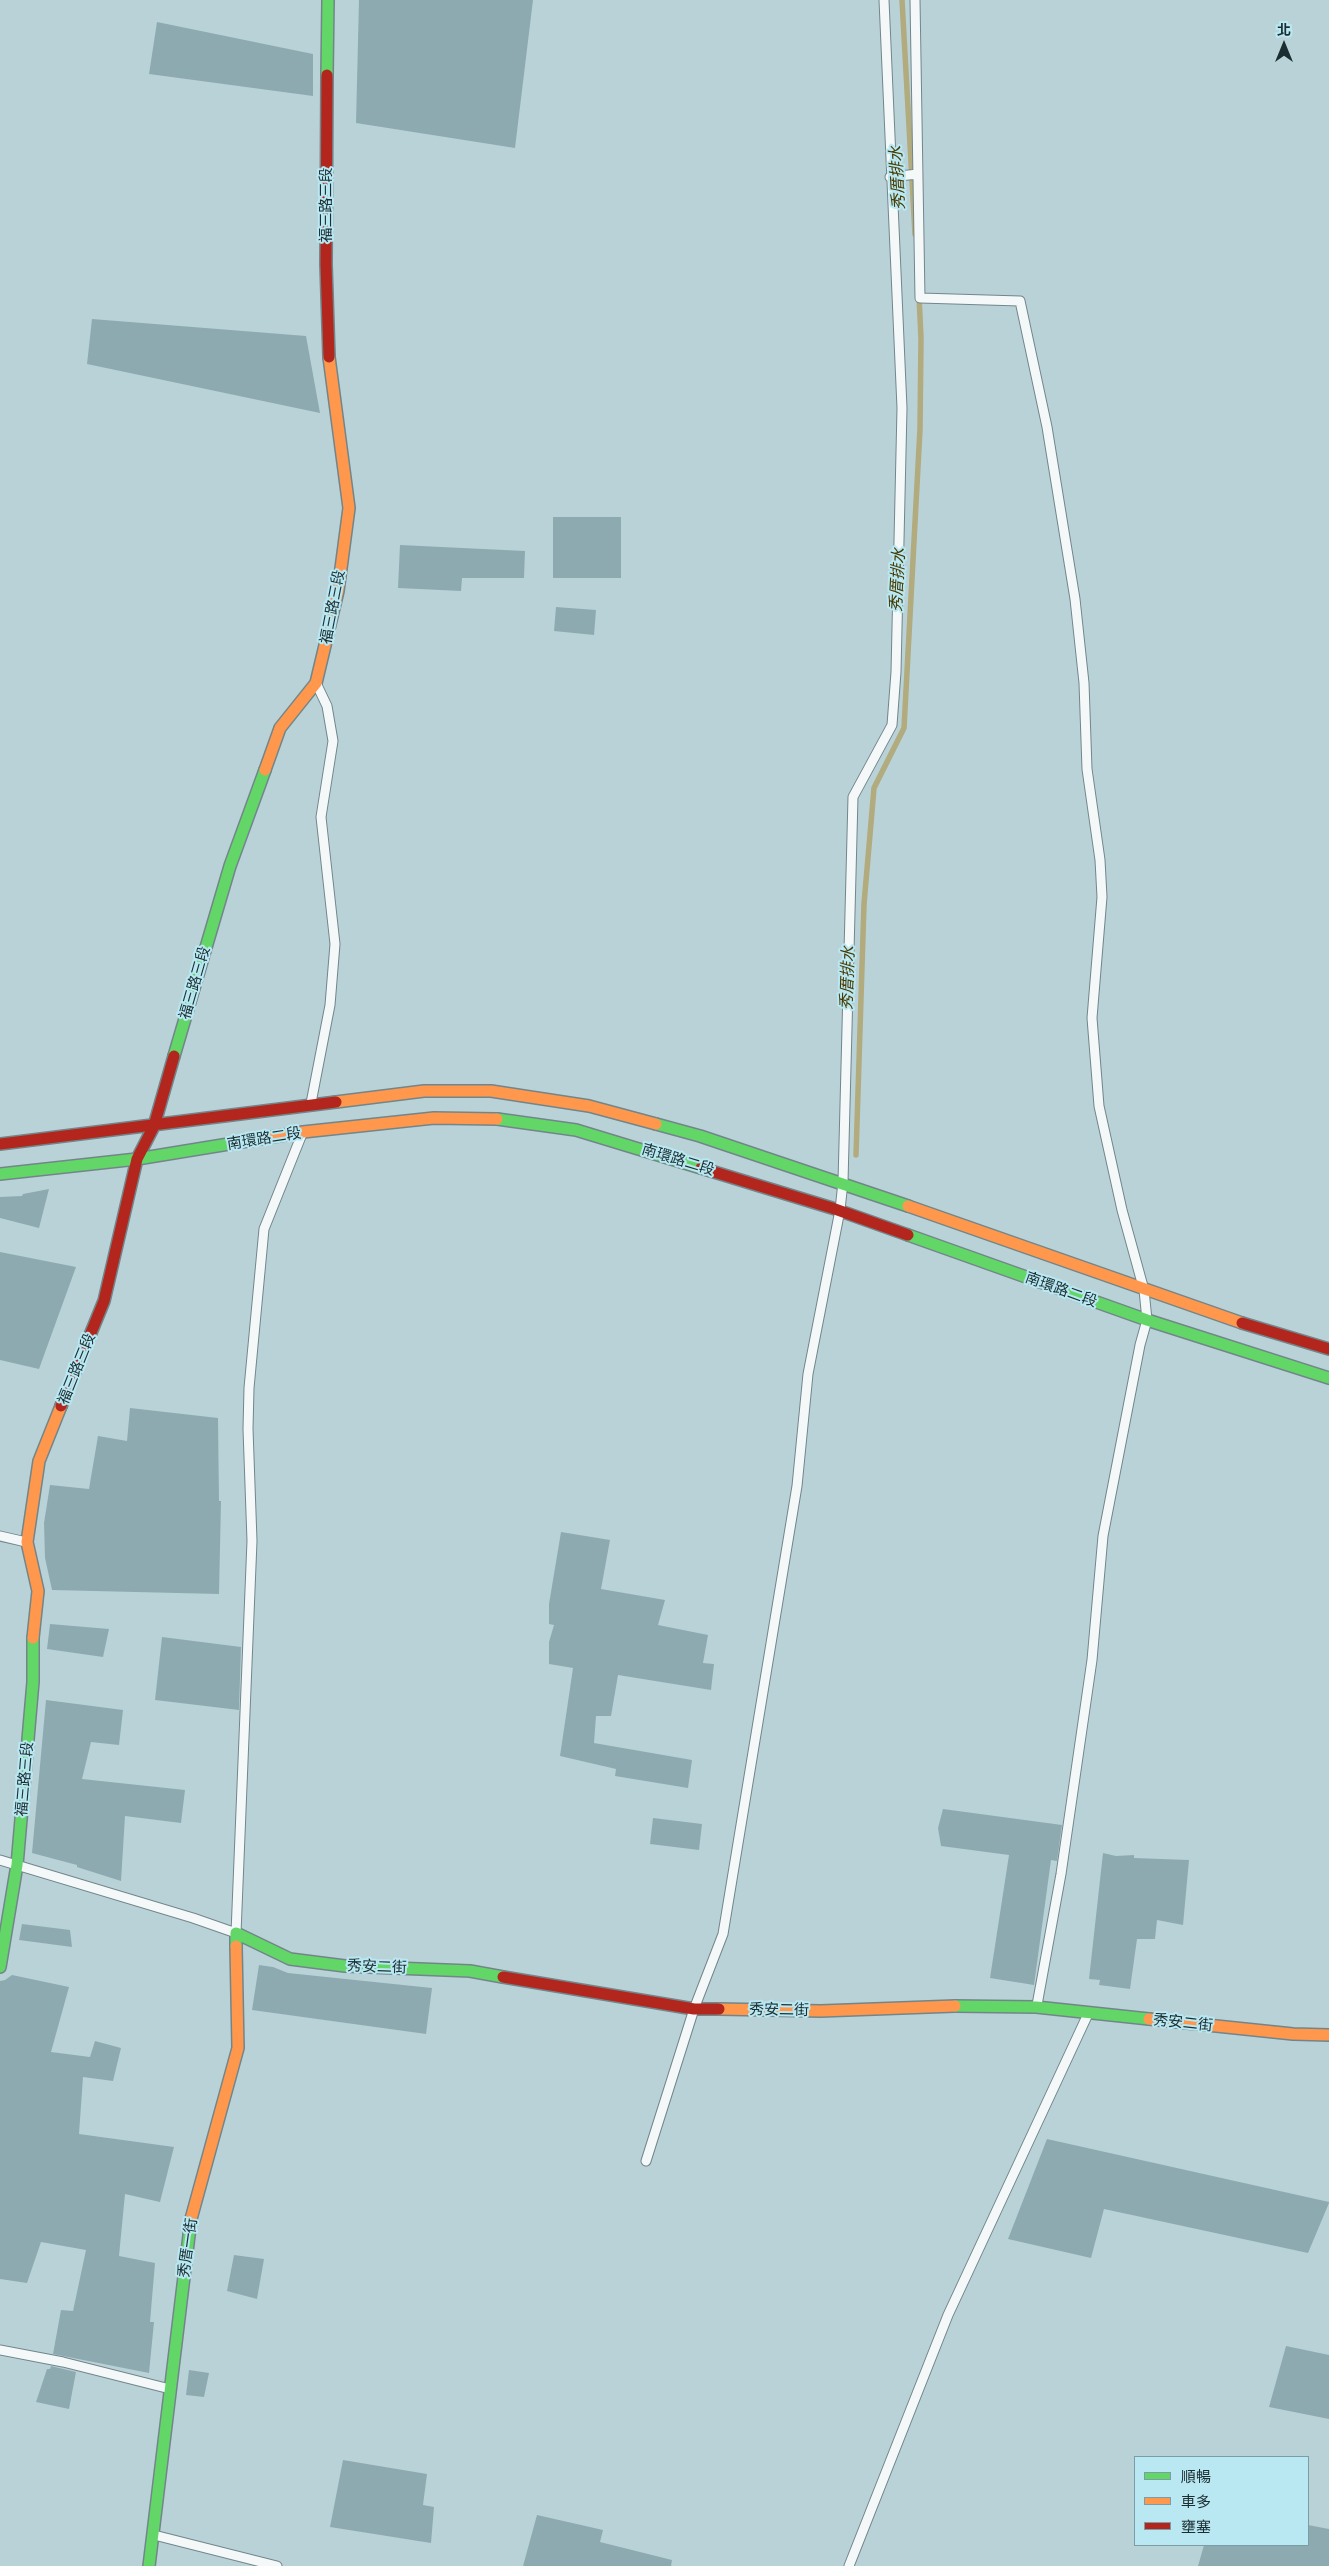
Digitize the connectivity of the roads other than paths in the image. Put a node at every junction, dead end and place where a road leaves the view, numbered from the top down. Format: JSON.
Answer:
{"nodes":[{"id":1,"x":328,"y":0,"type":"edge"},
{"id":2,"x":884,"y":0,"type":"edge"},
{"id":3,"x":915,"y":0,"type":"edge"},
{"id":4,"x":918,"y":174,"type":"junction"},
{"id":5,"x":890,"y":177,"type":"junction"},
{"id":6,"x":316,"y":684,"type":"junction"},
{"id":7,"x":307,"y":1118,"type":"junction"},
{"id":8,"x":154,"y":1126,"type":"junction"},
{"id":9,"x":0,"y":1144,"type":"edge"},
{"id":10,"x":137,"y":1159,"type":"junction"},
{"id":11,"x":0,"y":1174,"type":"edge"},
{"id":12,"x":843,"y":1182,"type":"junction"},
{"id":13,"x":840,"y":1210,"type":"junction"},
{"id":14,"x":1144,"y":1290,"type":"junction"},
{"id":15,"x":1147,"y":1320,"type":"junction"},
{"id":16,"x":1329,"y":1349,"type":"edge"},
{"id":17,"x":1329,"y":1378,"type":"edge"},
{"id":18,"x":0,"y":1536,"type":"edge"},
{"id":19,"x":26,"y":1542,"type":"junction"},
{"id":20,"x":0,"y":1860,"type":"edge"},
{"id":21,"x":18,"y":1865,"type":"junction"},
{"id":22,"x":236,"y":1933,"type":"junction"},
{"id":23,"x":0,"y":1967,"type":"edge"},
{"id":24,"x":1036,"y":2007,"type":"junction"},
{"id":25,"x":694,"y":2009,"type":"junction"},
{"id":26,"x":1088,"y":2013,"type":"junction"},
{"id":27,"x":1329,"y":2035,"type":"edge"},
{"id":28,"x":646,"y":2161,"type":"dead end"},
{"id":29,"x":0,"y":2350,"type":"edge"},
{"id":30,"x":172,"y":2389,"type":"junction"},
{"id":31,"x":153,"y":2535,"type":"junction"},
{"id":32,"x":149,"y":2566,"type":"edge"},
{"id":33,"x":277,"y":2566,"type":"edge"},
{"id":34,"x":849,"y":2566,"type":"edge"}],
"edges":[{"from":1,"to":6,"type":"street","name":"福三路三段"},
{"from":2,"to":5,"type":"lane"},
{"from":3,"to":4,"type":"lane"},
{"from":4,"to":5,"type":"lane"},
{"from":4,"to":14,"type":"lane"},
{"from":5,"to":12,"type":"lane"},
{"from":6,"to":7,"type":"lane"},
{"from":6,"to":8,"type":"street","name":"福三路三段"},
{"from":7,"to":8,"type":"street","name":"南環路二段"},
{"from":7,"to":10,"type":"street","name":"南環路二段"},
{"from":7,"to":12,"type":"street","name":"南環路二段"},
{"from":7,"to":13,"type":"street","name":"南環路二段"},
{"from":7,"to":22,"type":"lane"},
{"from":8,"to":9,"type":"street","name":"南環路二段"},
{"from":8,"to":10,"type":"street","name":"福三路三段"},
{"from":10,"to":11,"type":"street","name":"南環路二段"},
{"from":10,"to":19,"type":"street","name":"福三路三段"},
{"from":12,"to":13,"type":"lane"},
{"from":12,"to":14,"type":"street","name":"南環路二段"},
{"from":13,"to":15,"type":"street","name":"南環路二段"},
{"from":13,"to":25,"type":"lane"},
{"from":14,"to":15,"type":"lane"},
{"from":14,"to":16,"type":"street","name":"南環路二段"},
{"from":15,"to":17,"type":"street","name":"南環路二段"},
{"from":15,"to":24,"type":"lane"},
{"from":18,"to":19,"type":"lane"},
{"from":19,"to":21,"type":"street","name":"福三路三段"},
{"from":20,"to":21,"type":"lane"},
{"from":21,"to":22,"type":"lane"},
{"from":21,"to":23,"type":"street","name":"福三路三段"},
{"from":22,"to":25,"type":"street","name":"秀安二街"},
{"from":22,"to":30,"type":"street","name":"秀厝一街"},
{"from":24,"to":25,"type":"street","name":"秀安二街"},
{"from":24,"to":26,"type":"street","name":"秀安二街"},
{"from":25,"to":28,"type":"lane"},
{"from":26,"to":27,"type":"street","name":"秀安二街"},
{"from":26,"to":34,"type":"lane"},
{"from":29,"to":30,"type":"lane"},
{"from":30,"to":31,"type":"street","name":"秀厝一街"},
{"from":31,"to":32,"type":"street","name":"秀厝一街"},
{"from":31,"to":33,"type":"lane"}]}
